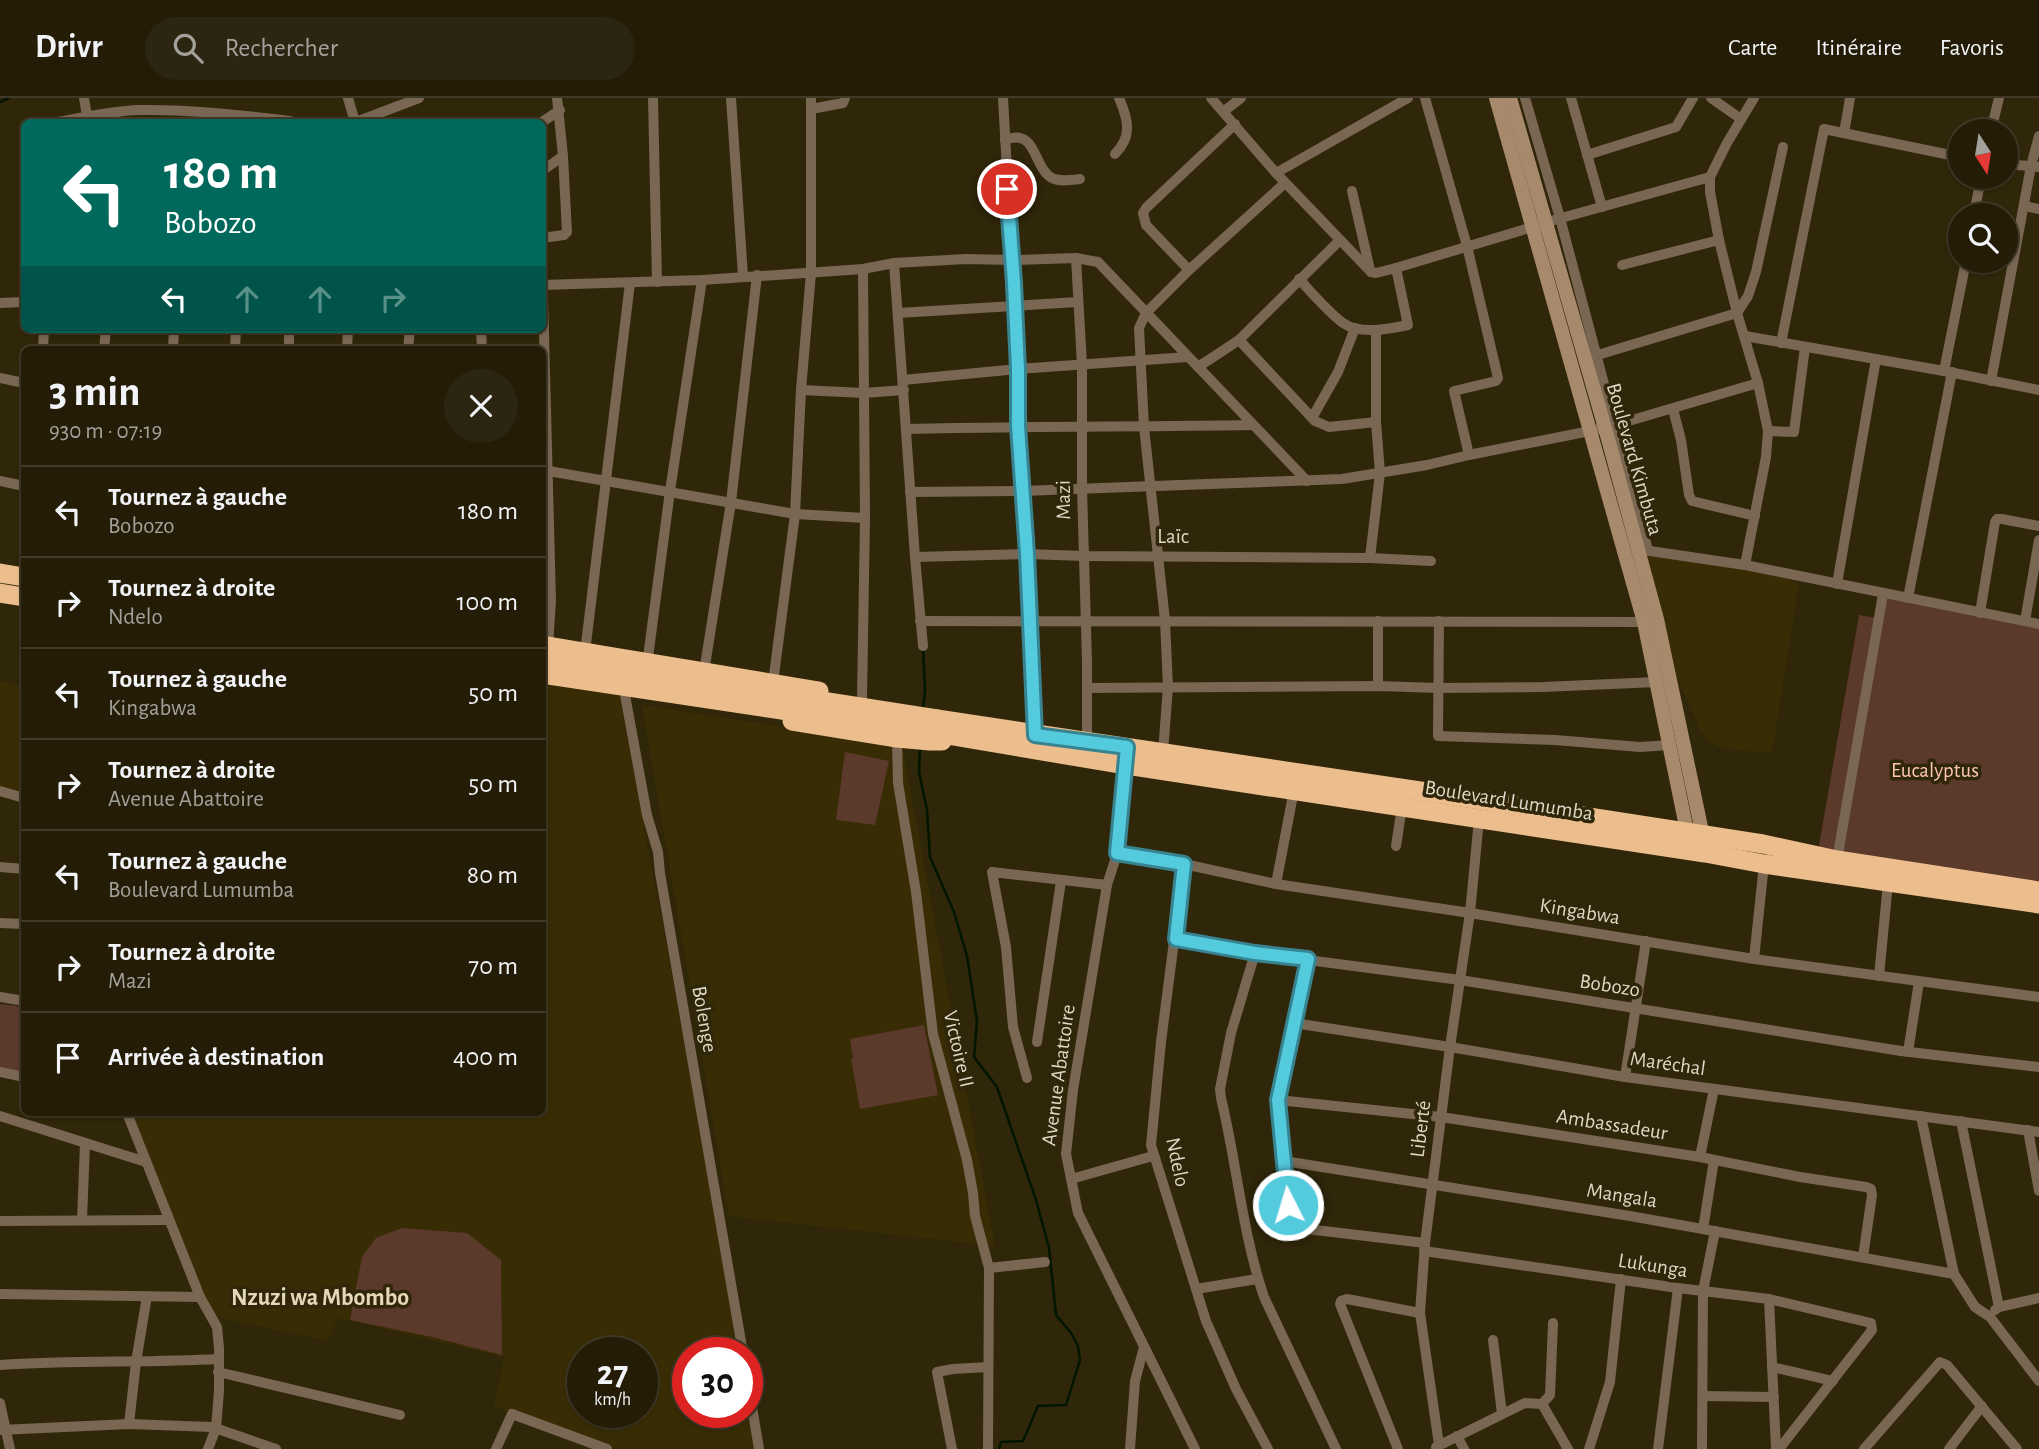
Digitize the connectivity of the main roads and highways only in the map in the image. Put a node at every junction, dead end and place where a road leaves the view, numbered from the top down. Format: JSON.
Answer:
{"nodes":[{"id":1,"x":0,"y":573,"type":"edge"},
{"id":2,"x":21,"y":574,"type":"edge"},
{"id":3,"x":0,"y":593,"type":"edge"},
{"id":4,"x":21,"y":596,"type":"edge"},
{"id":5,"x":546,"y":649,"type":"edge"},
{"id":6,"x":546,"y":649,"type":"edge"},
{"id":7,"x":546,"y":675,"type":"edge"},
{"id":8,"x":546,"y":682,"type":"edge"},
{"id":9,"x":923,"y":727,"type":"junction"},
{"id":10,"x":972,"y":732,"type":"junction"},
{"id":11,"x":1126,"y":756,"type":"junction"},
{"id":12,"x":1697,"y":843,"type":"junction"},
{"id":13,"x":2039,"y":891,"type":"edge"},
{"id":14,"x":2039,"y":904,"type":"edge"}],
"edges":[{"from":1,"to":2,"type":"highway"},
{"from":3,"to":4,"type":"highway"},
{"from":5,"to":9,"type":"highway"},
{"from":6,"to":9,"type":"highway","bridge":true},
{"from":7,"to":9,"type":"highway","bridge":true},
{"from":8,"to":9,"type":"highway"},
{"from":9,"to":10,"type":"highway"},
{"from":10,"to":11,"type":"highway","name":"Boulevard Lumumba"},
{"from":10,"to":11,"type":"highway","name":"Boulevard Lumumba"},
{"from":11,"to":12,"type":"highway","name":"Boulevard Lumumba"},
{"from":11,"to":12,"type":"highway","name":"Boulevard Lumumba"},
{"from":12,"to":13,"type":"highway","name":"Boulevard Lumumba"},
{"from":12,"to":14,"type":"highway","name":"Boulevard Lumumba"}]}
